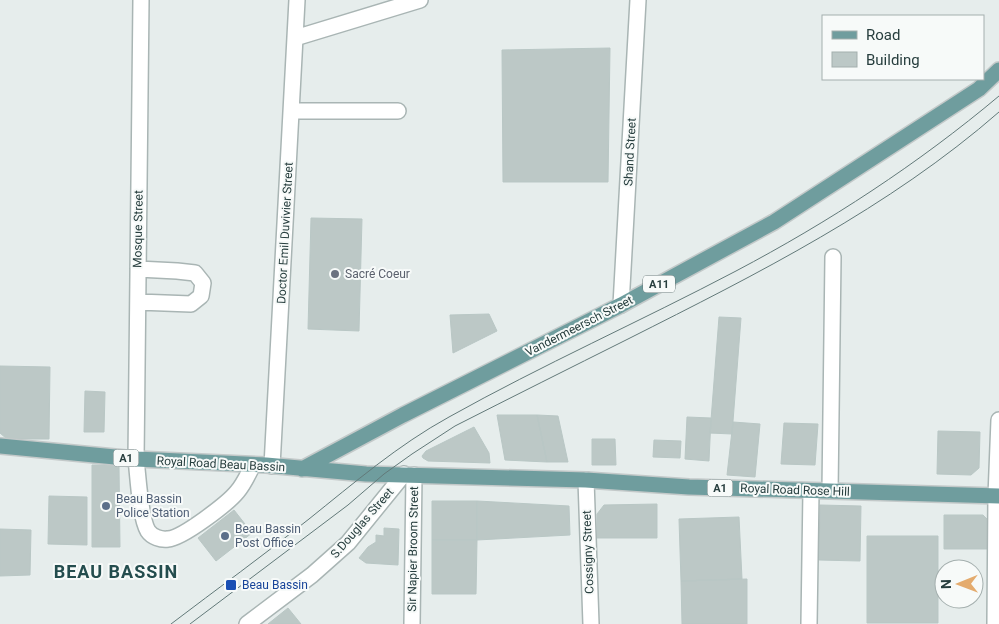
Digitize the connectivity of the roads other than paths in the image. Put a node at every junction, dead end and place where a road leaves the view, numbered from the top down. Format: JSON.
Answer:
{"nodes":[{"id":1,"x":141,"y":0,"type":"edge"},
{"id":2,"x":297,"y":0,"type":"edge"},
{"id":3,"x":420,"y":0,"type":"edge"},
{"id":4,"x":638,"y":0,"type":"edge"},
{"id":5,"x":295,"y":38,"type":"junction"},
{"id":6,"x":999,"y":70,"type":"edge"},
{"id":7,"x":291,"y":111,"type":"junction"},
{"id":8,"x":398,"y":112,"type":"dead end"},
{"id":9,"x":833,"y":257,"type":"dead end"},
{"id":10,"x":138,"y":269,"type":"junction"},
{"id":11,"x":138,"y":302,"type":"junction"},
{"id":12,"x":621,"y":305,"type":"junction"},
{"id":13,"x":999,"y":420,"type":"edge"},
{"id":14,"x":0,"y":446,"type":"edge"},
{"id":15,"x":136,"y":459,"type":"junction"},
{"id":16,"x":253,"y":465,"type":"junction"},
{"id":17,"x":272,"y":466,"type":"junction"},
{"id":18,"x":302,"y":469,"type":"junction"},
{"id":19,"x":409,"y":475,"type":"junction"},
{"id":20,"x":442,"y":476,"type":"joint"},
{"id":21,"x":586,"y":480,"type":"junction"},
{"id":22,"x":811,"y":491,"type":"junction"},
{"id":23,"x":830,"y":491,"type":"junction"},
{"id":24,"x":998,"y":496,"type":"edge"},
{"id":25,"x":247,"y":624,"type":"edge"},
{"id":26,"x":412,"y":624,"type":"edge"},
{"id":27,"x":591,"y":624,"type":"edge"},
{"id":28,"x":809,"y":624,"type":"edge"},
{"id":29,"x":995,"y":624,"type":"edge"}],
"edges":[{"from":1,"to":10,"type":"street","name":"Mosque Street"},
{"from":2,"to":5,"type":"street","name":"Doctor Emil Duvivier Street"},
{"from":3,"to":5,"type":"street"},
{"from":4,"to":12,"type":"street","name":"Shand Street"},
{"from":5,"to":7,"type":"street","name":"Doctor Emil Duvivier Street"},
{"from":6,"to":12,"type":"main road","name":"Vandermeersch Street","number":"A11"},
{"from":7,"to":8,"type":"street"},
{"from":7,"to":17,"type":"street","name":"Doctor Emil Duvivier Street"},
{"from":9,"to":23,"type":"street"},
{"from":10,"to":11,"type":"street","name":"Mosque Street"},
{"from":10,"to":11,"type":"street"},
{"from":11,"to":15,"type":"street","name":"Mosque Street"},
{"from":12,"to":18,"type":"main road","name":"Vandermeersch Street","number":"A11"},
{"from":13,"to":24,"type":"street"},
{"from":14,"to":15,"type":"main road","name":"Royal Road Beau Bassin","number":"A1"},
{"from":15,"to":16,"type":"main road","name":"Royal Road Beau Bassin","number":"A1"},
{"from":15,"to":16,"type":"street","name":"Mosque Street"},
{"from":16,"to":17,"type":"main road","name":"Royal Road Beau Bassin","number":"A1"},
{"from":17,"to":18,"type":"main road","name":"Royal Road Beau Bassin","number":"A1"},
{"from":18,"to":19,"type":"main road","name":"Royal Road Beau Bassin","number":"A1"},
{"from":19,"to":20,"type":"main road","name":"Royal Road Beau Bassin","number":"A1"},
{"from":19,"to":25,"type":"street","name":"S.Douglas Street"},
{"from":19,"to":26,"type":"street","name":"Sir Napier Broom Street"},
{"from":20,"to":21,"type":"main road","name":"Royal Road Rose Hill","number":"A1"},
{"from":21,"to":22,"type":"main road","name":"Royal Road Rose Hill","number":"A1"},
{"from":21,"to":27,"type":"street","name":"Cossigny Street"},
{"from":22,"to":23,"type":"main road","name":"Royal Road Rose Hill","number":"A1"},
{"from":22,"to":28,"type":"street"},
{"from":23,"to":24,"type":"main road","name":"Royal Road Rose Hill","number":"A1"},
{"from":24,"to":29,"type":"street"}]}
